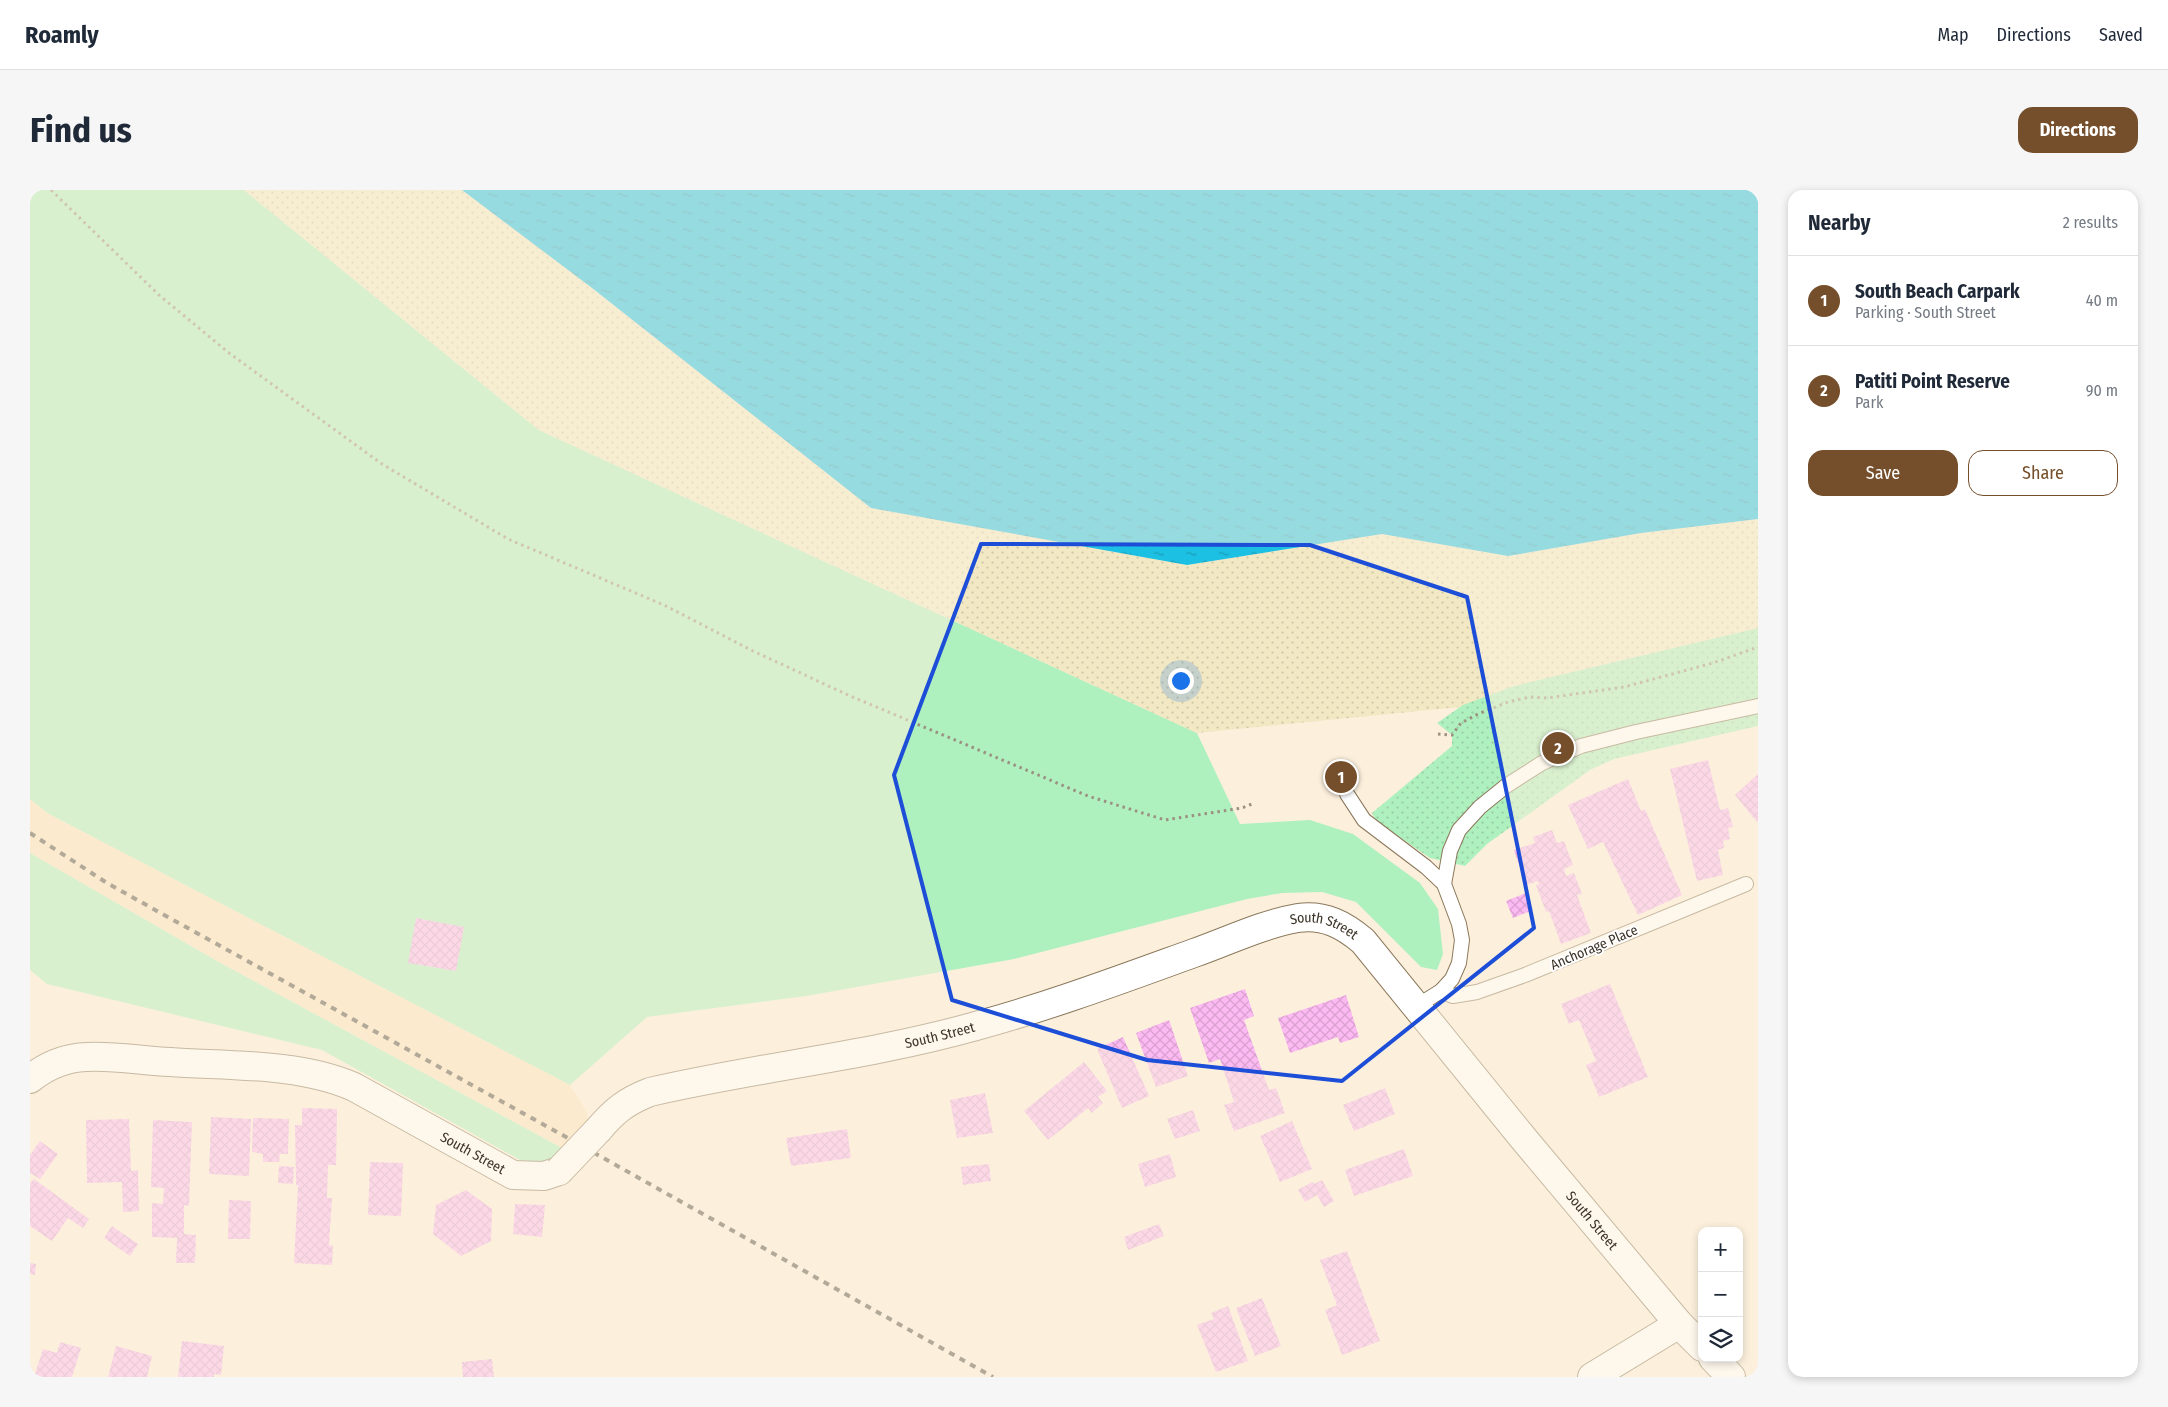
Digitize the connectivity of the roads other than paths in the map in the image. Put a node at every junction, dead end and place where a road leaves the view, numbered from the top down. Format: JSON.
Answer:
{"nodes":[{"id":1,"x":1758,"y":706,"type":"edge"},
{"id":2,"x":1347,"y":794,"type":"dead end"},
{"id":3,"x":1444,"y":884,"type":"junction"},
{"id":4,"x":1746,"y":884,"type":"dead end"},
{"id":5,"x":1441,"y":990,"type":"junction"},
{"id":6,"x":1417,"y":1006,"type":"junction"},
{"id":7,"x":30,"y":1079,"type":"edge"},
{"id":8,"x":1679,"y":1324,"type":"junction"},
{"id":9,"x":1698,"y":1343,"type":"edge"},
{"id":10,"x":1717,"y":1362,"type":"edge"},
{"id":11,"x":1592,"y":1377,"type":"edge"},
{"id":12,"x":1731,"y":1377,"type":"edge"}],
"edges":[{"from":1,"to":3,"type":"lane"},
{"from":2,"to":3,"type":"lane"},
{"from":3,"to":5,"type":"lane"},
{"from":4,"to":5,"type":"lane","name":"Anchorage Place"},
{"from":5,"to":6,"type":"lane"},
{"from":6,"to":7,"type":"street","name":"South Street","bridge":true},
{"from":6,"to":8,"type":"street","name":"South Street"},
{"from":8,"to":9,"type":"street","name":"South Street"},
{"from":8,"to":11,"type":"street"},
{"from":10,"to":12,"type":"street"}]}
